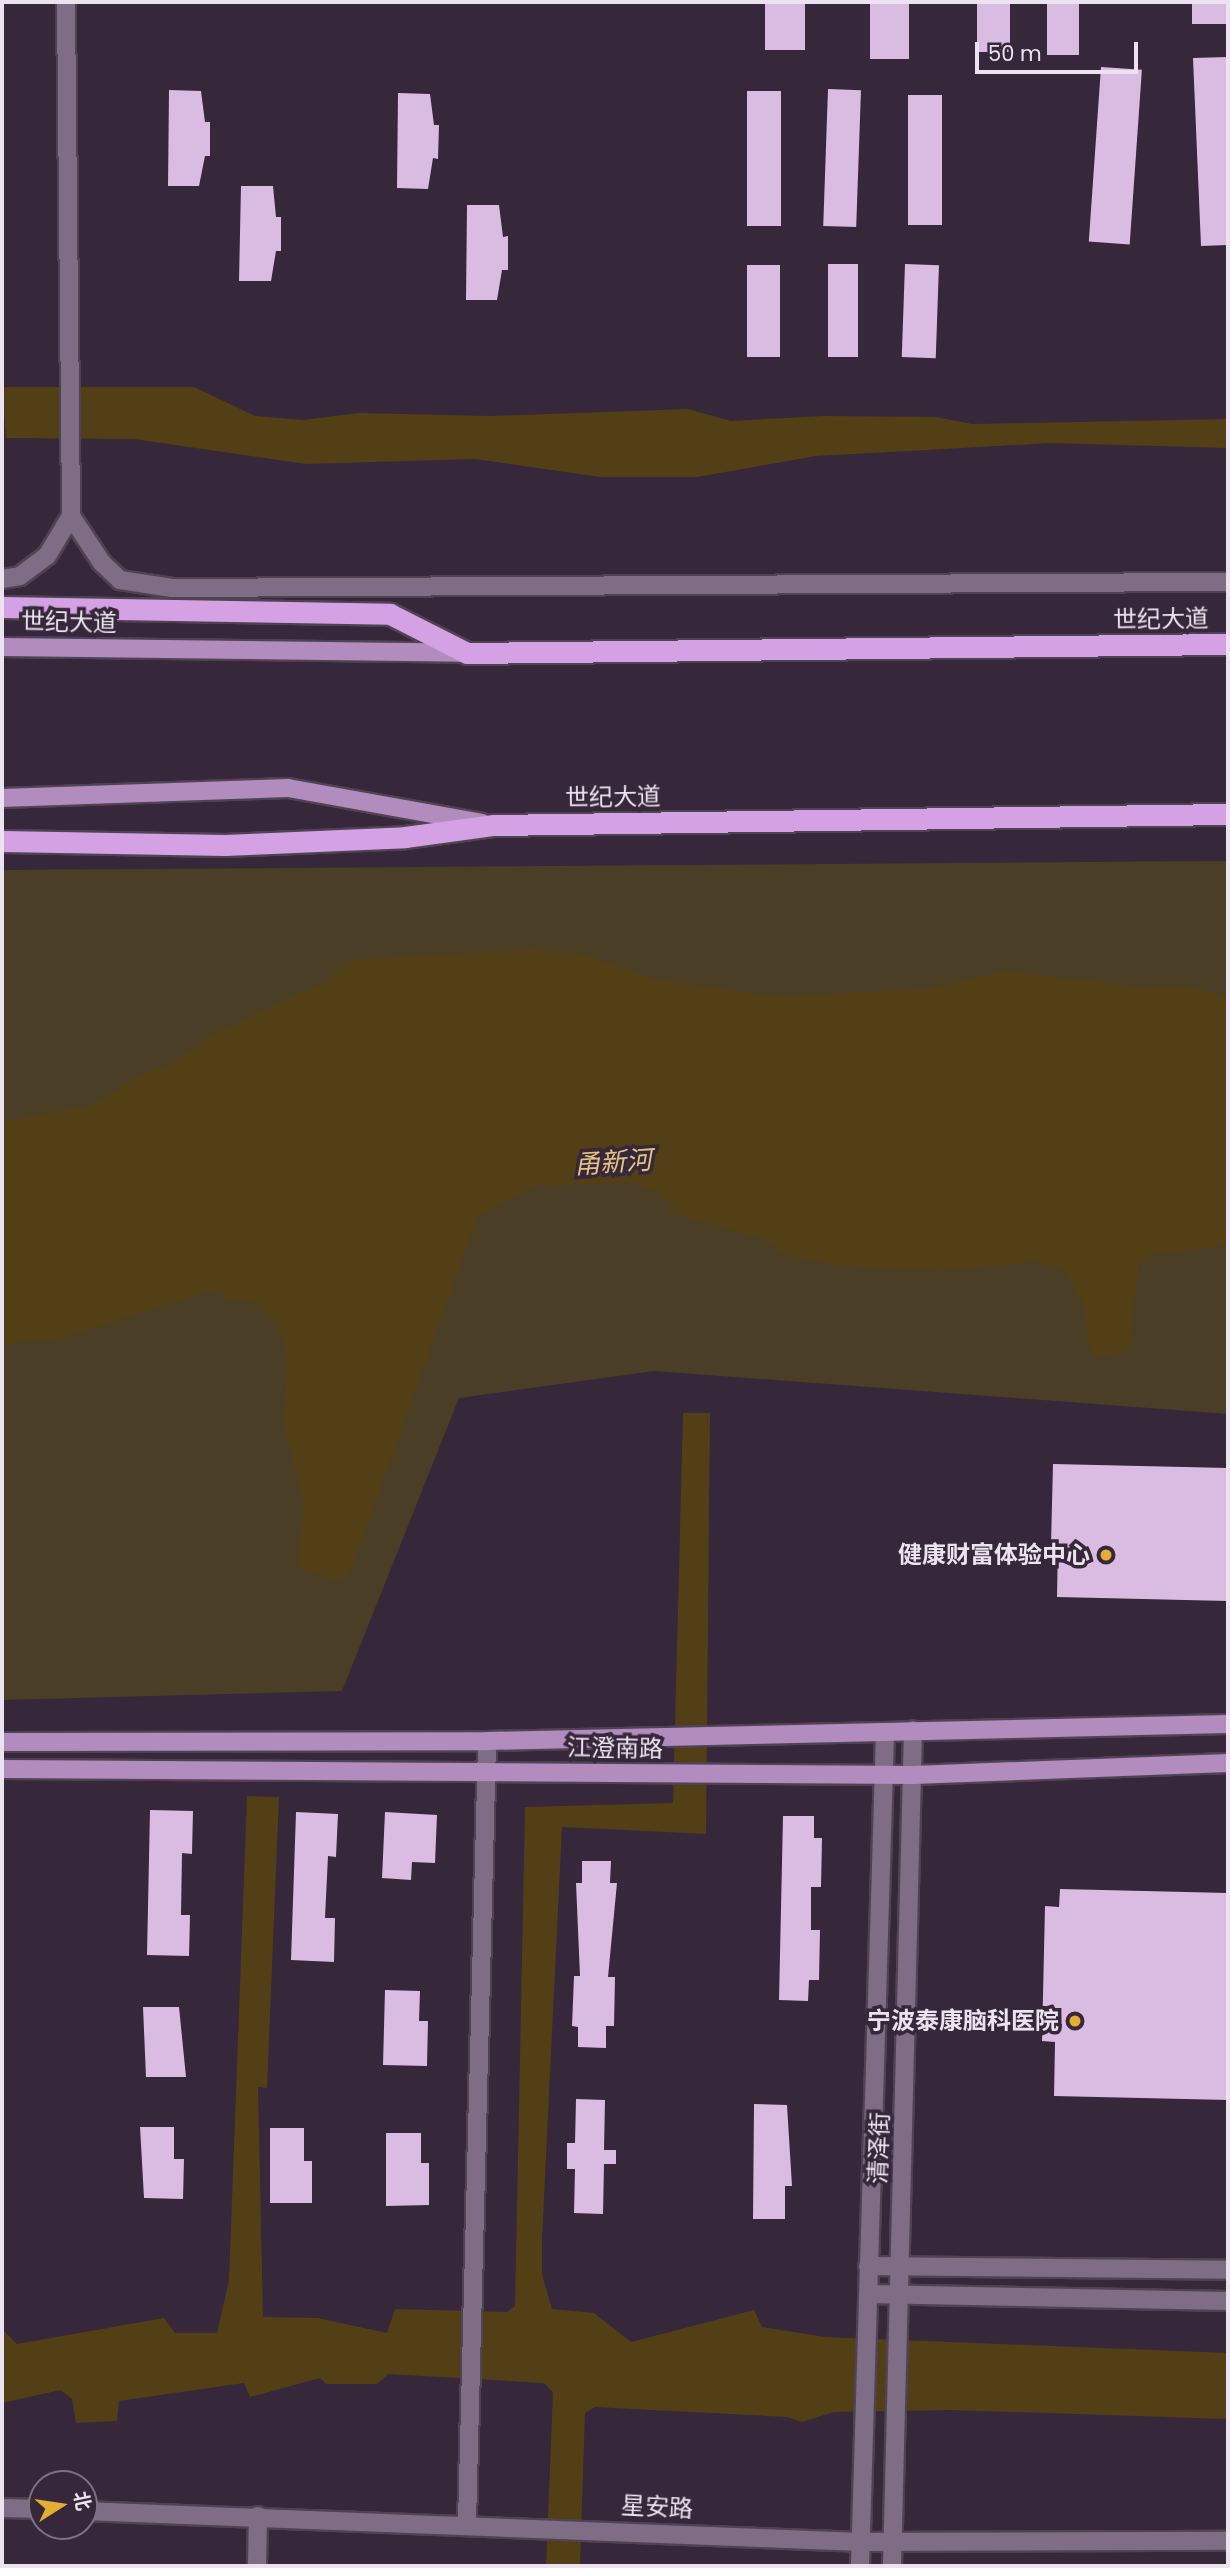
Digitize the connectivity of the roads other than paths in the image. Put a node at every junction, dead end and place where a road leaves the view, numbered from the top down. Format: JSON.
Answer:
{"nodes":[{"id":1,"x":66,"y":2,"type":"edge"},
{"id":2,"x":71,"y":516,"type":"junction"},
{"id":3,"x":2,"y":579,"type":"edge"},
{"id":4,"x":1228,"y":582,"type":"edge"},
{"id":5,"x":2,"y":607,"type":"edge"},
{"id":6,"x":1228,"y":644,"type":"edge"},
{"id":7,"x":2,"y":647,"type":"edge"},
{"id":8,"x":467,"y":653,"type":"junction"},
{"id":9,"x":2,"y":798,"type":"edge"},
{"id":10,"x":1228,"y":814,"type":"edge"},
{"id":11,"x":494,"y":825,"type":"junction"},
{"id":12,"x":2,"y":841,"type":"edge"},
{"id":13,"x":1228,"y":1724,"type":"edge"},
{"id":14,"x":913,"y":1730,"type":"junction"},
{"id":15,"x":885,"y":1732,"type":"junction"},
{"id":16,"x":486,"y":1741,"type":"junction"},
{"id":17,"x":2,"y":1742,"type":"edge"},
{"id":18,"x":1228,"y":1763,"type":"edge"},
{"id":19,"x":2,"y":1769,"type":"edge"},
{"id":20,"x":486,"y":1771,"type":"junction"},
{"id":21,"x":884,"y":1775,"type":"junction"},
{"id":22,"x":913,"y":1775,"type":"junction"},
{"id":23,"x":869,"y":2266,"type":"junction"},
{"id":24,"x":900,"y":2266,"type":"junction"},
{"id":25,"x":1228,"y":2270,"type":"edge"},
{"id":26,"x":868,"y":2294,"type":"junction"},
{"id":27,"x":899,"y":2295,"type":"junction"},
{"id":28,"x":1228,"y":2301,"type":"edge"},
{"id":29,"x":2,"y":2508,"type":"edge"},
{"id":30,"x":28,"y":2509,"type":"edge"},
{"id":31,"x":98,"y":2511,"type":"edge"},
{"id":32,"x":258,"y":2516,"type":"junction"},
{"id":33,"x":467,"y":2523,"type":"junction"},
{"id":34,"x":893,"y":2539,"type":"junction"},
{"id":35,"x":1228,"y":2541,"type":"edge"},
{"id":36,"x":861,"y":2542,"type":"junction"},
{"id":37,"x":257,"y":2566,"type":"edge"},
{"id":38,"x":860,"y":2566,"type":"edge"},
{"id":39,"x":892,"y":2566,"type":"edge"}],
"edges":[{"from":1,"to":2,"type":"street"},
{"from":2,"to":3,"type":"street"},
{"from":2,"to":4,"type":"street"},
{"from":5,"to":8,"type":"highway"},
{"from":6,"to":8,"type":"highway","name":"世纪大道"},
{"from":7,"to":8,"type":"main road","name":"世纪大道"},
{"from":9,"to":11,"type":"main road","name":"世纪大道"},
{"from":10,"to":11,"type":"highway","name":"世纪大道"},
{"from":11,"to":12,"type":"highway"},
{"from":13,"to":14,"type":"main road","name":"江澄南路"},
{"from":14,"to":15,"type":"main road","name":"江澄南路"},
{"from":14,"to":22,"type":"street","name":"清泽街"},
{"from":15,"to":16,"type":"main road","name":"江澄南路"},
{"from":15,"to":21,"type":"street","name":"清泽街"},
{"from":16,"to":17,"type":"main road","name":"江澄南路"},
{"from":16,"to":20,"type":"street"},
{"from":18,"to":22,"type":"main road","name":"江澄南路"},
{"from":19,"to":20,"type":"main road","name":"江澄南路"},
{"from":20,"to":21,"type":"main road","name":"江澄南路"},
{"from":20,"to":33,"type":"street"},
{"from":21,"to":22,"type":"main road","name":"江澄南路"},
{"from":21,"to":23,"type":"street","name":"清泽街"},
{"from":22,"to":24,"type":"street","name":"清泽街"},
{"from":23,"to":24,"type":"street"},
{"from":23,"to":26,"type":"street","name":"清泽街"},
{"from":24,"to":25,"type":"street"},
{"from":24,"to":27,"type":"street","name":"清泽街"},
{"from":26,"to":27,"type":"street"},
{"from":26,"to":36,"type":"street","name":"清泽街"},
{"from":27,"to":28,"type":"street"},
{"from":27,"to":34,"type":"street","name":"清泽街"},
{"from":29,"to":30,"type":"street"},
{"from":31,"to":32,"type":"street","name":"星安路"},
{"from":32,"to":33,"type":"street","name":"星安路"},
{"from":32,"to":37,"type":"street"},
{"from":33,"to":36,"type":"street","name":"星安路"},
{"from":34,"to":35,"type":"street","name":"星安路"},
{"from":34,"to":36,"type":"street","name":"星安路"},
{"from":34,"to":39,"type":"street","name":"清泽街"},
{"from":36,"to":38,"type":"street","name":"清泽街"}]}
